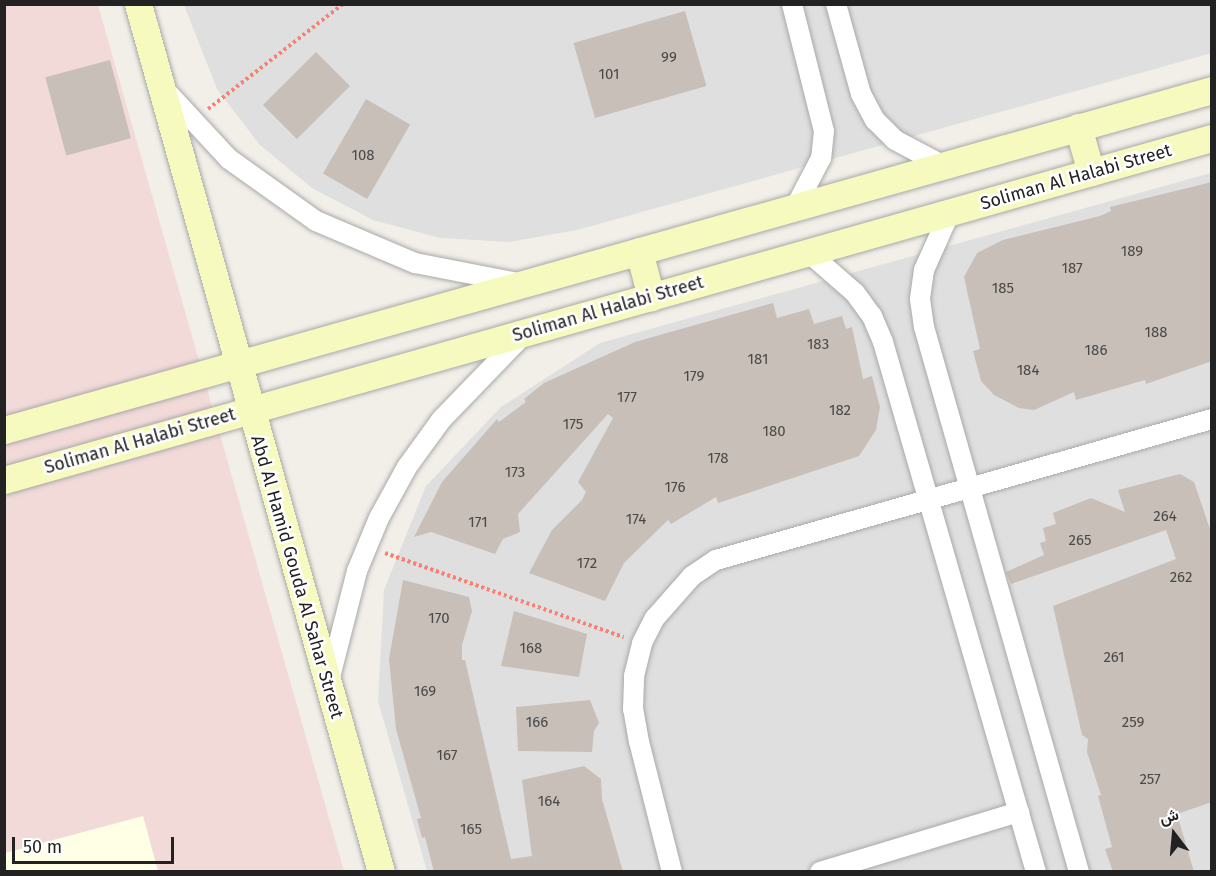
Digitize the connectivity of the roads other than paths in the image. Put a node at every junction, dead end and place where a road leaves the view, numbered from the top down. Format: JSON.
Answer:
{"nodes":[{"id":1,"x":138,"y":4,"type":"edge"},
{"id":2,"x":792,"y":4,"type":"edge"},
{"id":3,"x":836,"y":4,"type":"edge"},
{"id":4,"x":160,"y":84,"type":"junction"},
{"id":5,"x":1212,"y":90,"type":"edge"},
{"id":6,"x":1078,"y":127,"type":"junction"},
{"id":7,"x":1212,"y":138,"type":"edge"},
{"id":8,"x":942,"y":165,"type":"junction"},
{"id":9,"x":1091,"y":172,"type":"junction"},
{"id":10,"x":796,"y":206,"type":"junction"},
{"id":11,"x":950,"y":212,"type":"junction"},
{"id":12,"x":639,"y":251,"type":"junction"},
{"id":13,"x":807,"y":252,"type":"junction"},
{"id":14,"x":520,"y":283,"type":"junction"},
{"id":15,"x":651,"y":297,"type":"junction"},
{"id":16,"x":524,"y":333,"type":"junction"},
{"id":17,"x":238,"y":364,"type":"junction"},
{"id":18,"x":251,"y":410,"type":"junction"},
{"id":19,"x":1210,"y":425,"type":"edge"},
{"id":20,"x":4,"y":430,"type":"edge"},
{"id":21,"x":4,"y":480,"type":"edge"},
{"id":22,"x":970,"y":488,"type":"junction"},
{"id":23,"x":928,"y":500,"type":"junction"},
{"id":24,"x":328,"y":687,"type":"junction"},
{"id":25,"x":1019,"y":812,"type":"junction"},
{"id":26,"x":381,"y":872,"type":"edge"},
{"id":27,"x":672,"y":872,"type":"edge"},
{"id":28,"x":820,"y":872,"type":"edge"},
{"id":29,"x":1036,"y":872,"type":"edge"},
{"id":30,"x":1079,"y":872,"type":"edge"}],
"edges":[{"from":1,"to":4,"type":"street","name":"Abd Al Hamid Gouda Al Sahar Street"},
{"from":2,"to":10,"type":"street"},
{"from":3,"to":8,"type":"street"},
{"from":4,"to":14,"type":"street"},
{"from":4,"to":17,"type":"street","name":"Abd Al Hamid Gouda Al Sahar Street"},
{"from":5,"to":6,"type":"street"},
{"from":6,"to":8,"type":"street"},
{"from":6,"to":9,"type":"street"},
{"from":7,"to":9,"type":"street","name":"Soliman Al Halabi Street"},
{"from":8,"to":10,"type":"street"},
{"from":9,"to":11,"type":"street","name":"Soliman Al Halabi Street"},
{"from":10,"to":12,"type":"street"},
{"from":11,"to":13,"type":"street","name":"Soliman Al Halabi Street"},
{"from":11,"to":22,"type":"street"},
{"from":12,"to":14,"type":"street"},
{"from":12,"to":15,"type":"street"},
{"from":13,"to":15,"type":"street","name":"Soliman Al Halabi Street"},
{"from":13,"to":23,"type":"street"},
{"from":14,"to":17,"type":"street"},
{"from":15,"to":16,"type":"street","name":"Soliman Al Halabi Street"},
{"from":16,"to":18,"type":"street","name":"Soliman Al Halabi Street"},
{"from":16,"to":24,"type":"street"},
{"from":17,"to":18,"type":"street","name":"Abd Al Hamid Gouda Al Sahar Street"},
{"from":17,"to":20,"type":"street"},
{"from":18,"to":21,"type":"street","name":"Soliman Al Halabi Street"},
{"from":18,"to":24,"type":"street","name":"Abd Al Hamid Gouda Al Sahar Street"},
{"from":19,"to":22,"type":"street"},
{"from":22,"to":23,"type":"street"},
{"from":22,"to":30,"type":"street"},
{"from":23,"to":25,"type":"street"},
{"from":23,"to":27,"type":"street"},
{"from":24,"to":26,"type":"street","name":"Abd Al Hamid Gouda Al Sahar Street"},
{"from":25,"to":28,"type":"street"},
{"from":25,"to":29,"type":"street"}]}
